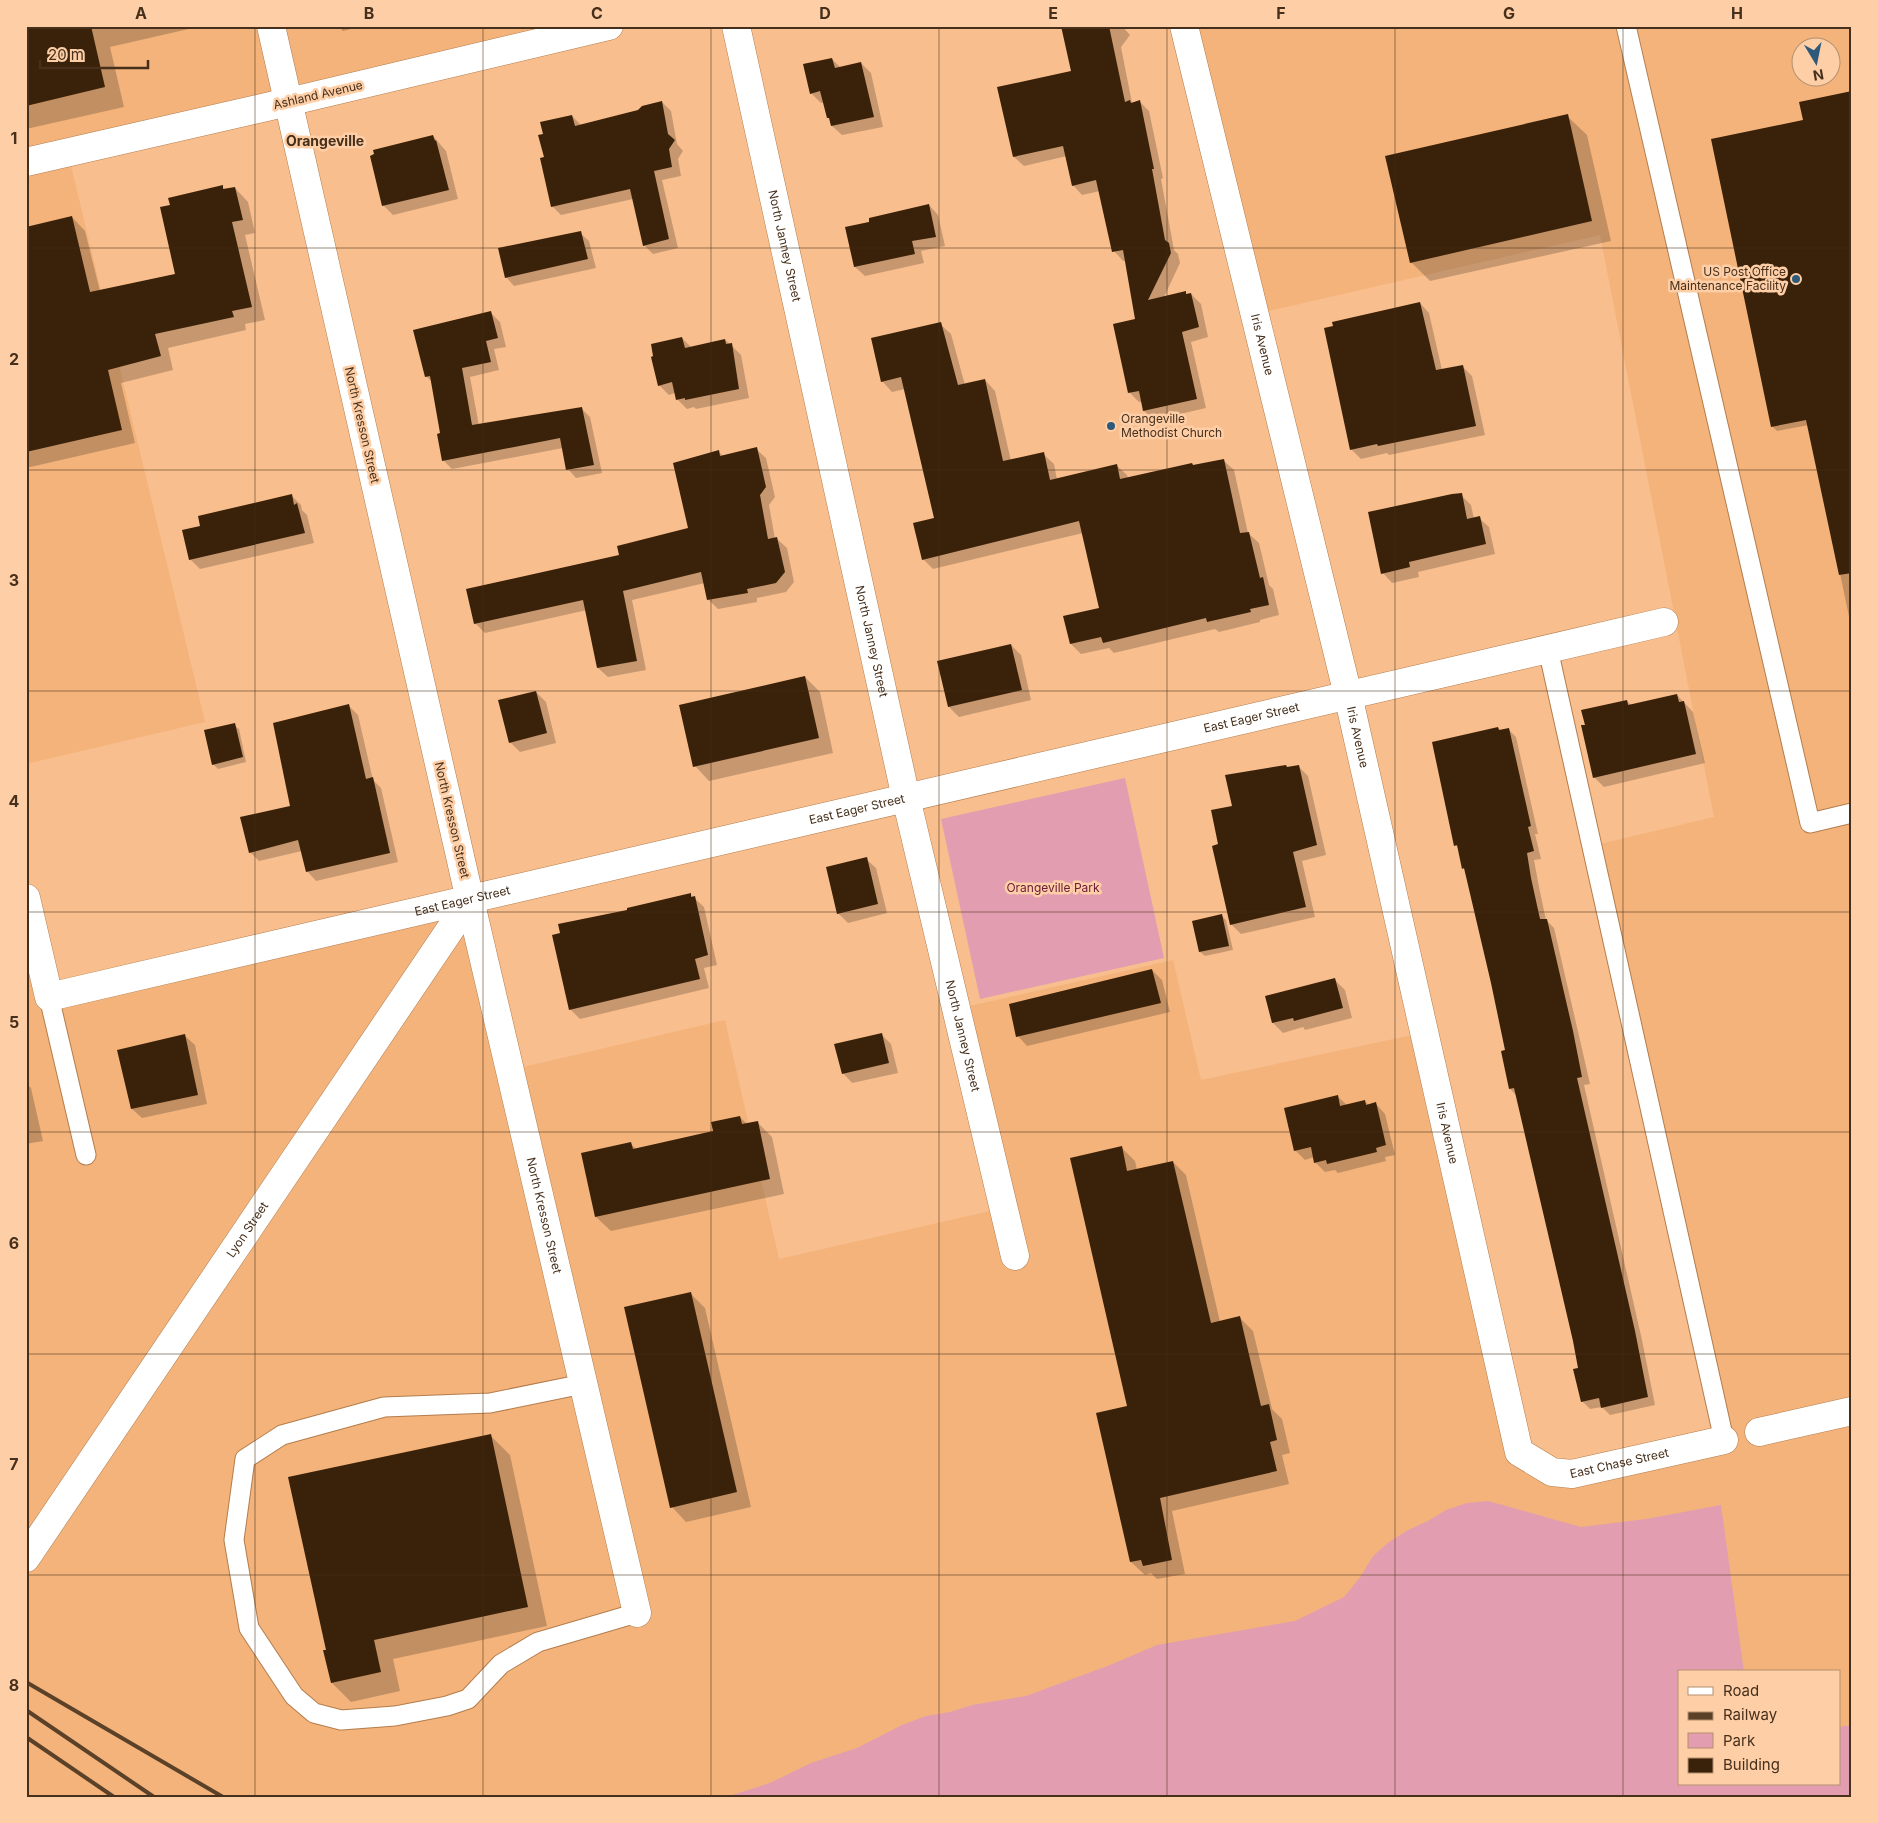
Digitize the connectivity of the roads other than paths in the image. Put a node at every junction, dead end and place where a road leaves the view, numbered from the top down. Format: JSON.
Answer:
{"nodes":[{"id":1,"x":271,"y":26,"type":"edge"},
{"id":2,"x":609,"y":26,"type":"edge"},
{"id":3,"x":736,"y":26,"type":"edge"},
{"id":4,"x":1184,"y":26,"type":"edge"},
{"id":5,"x":1626,"y":26,"type":"edge"},
{"id":6,"x":288,"y":102,"type":"junction"},
{"id":7,"x":26,"y":162,"type":"edge"},
{"id":8,"x":1664,"y":622,"type":"dead end"},
{"id":9,"x":1548,"y":649,"type":"junction"},
{"id":10,"x":1348,"y":696,"type":"junction"},
{"id":11,"x":906,"y":798,"type":"junction"},
{"id":12,"x":1852,"y":813,"type":"edge"},
{"id":13,"x":26,"y":898,"type":"edge"},
{"id":14,"x":470,"y":900,"type":"junction"},
{"id":15,"x":49,"y":996,"type":"junction"},
{"id":16,"x":86,"y":1155,"type":"dead end"},
{"id":17,"x":1015,"y":1256,"type":"dead end"},
{"id":18,"x":583,"y":1384,"type":"junction"},
{"id":19,"x":1852,"y":1411,"type":"edge"},
{"id":20,"x":1759,"y":1432,"type":"dead end"},
{"id":21,"x":1724,"y":1440,"type":"joint"},
{"id":22,"x":1520,"y":1452,"type":"joint"},
{"id":23,"x":26,"y":1558,"type":"edge"},
{"id":24,"x":637,"y":1613,"type":"joint"}],
"edges":[{"from":1,"to":6,"type":"street","name":"North Kresson Street"},
{"from":2,"to":6,"type":"street","name":"Ashland Avenue"},
{"from":3,"to":11,"type":"street","name":"North Janney Street"},
{"from":4,"to":10,"type":"street","name":"Iris Avenue"},
{"from":5,"to":12,"type":"lane"},
{"from":6,"to":7,"type":"street","name":"Ashland Avenue"},
{"from":6,"to":14,"type":"street","name":"North Kresson Street"},
{"from":8,"to":9,"type":"street","name":"East Eager Street"},
{"from":9,"to":10,"type":"street","name":"East Eager Street"},
{"from":9,"to":21,"type":"lane"},
{"from":10,"to":11,"type":"street","name":"East Eager Street"},
{"from":10,"to":22,"type":"street","name":"Iris Avenue"},
{"from":11,"to":14,"type":"street","name":"East Eager Street"},
{"from":11,"to":17,"type":"street","name":"North Janney Street"},
{"from":13,"to":15,"type":"street"},
{"from":14,"to":15,"type":"street","name":"East Eager Street"},
{"from":14,"to":18,"type":"street","name":"North Kresson Street"},
{"from":14,"to":23,"type":"street","name":"Lyon Street"},
{"from":15,"to":16,"type":"lane"},
{"from":18,"to":24,"type":"street","name":"North Kresson Street"},
{"from":18,"to":24,"type":"lane"},
{"from":19,"to":20,"type":"street"},
{"from":21,"to":22,"type":"street","name":"East Chase Street"}]}
